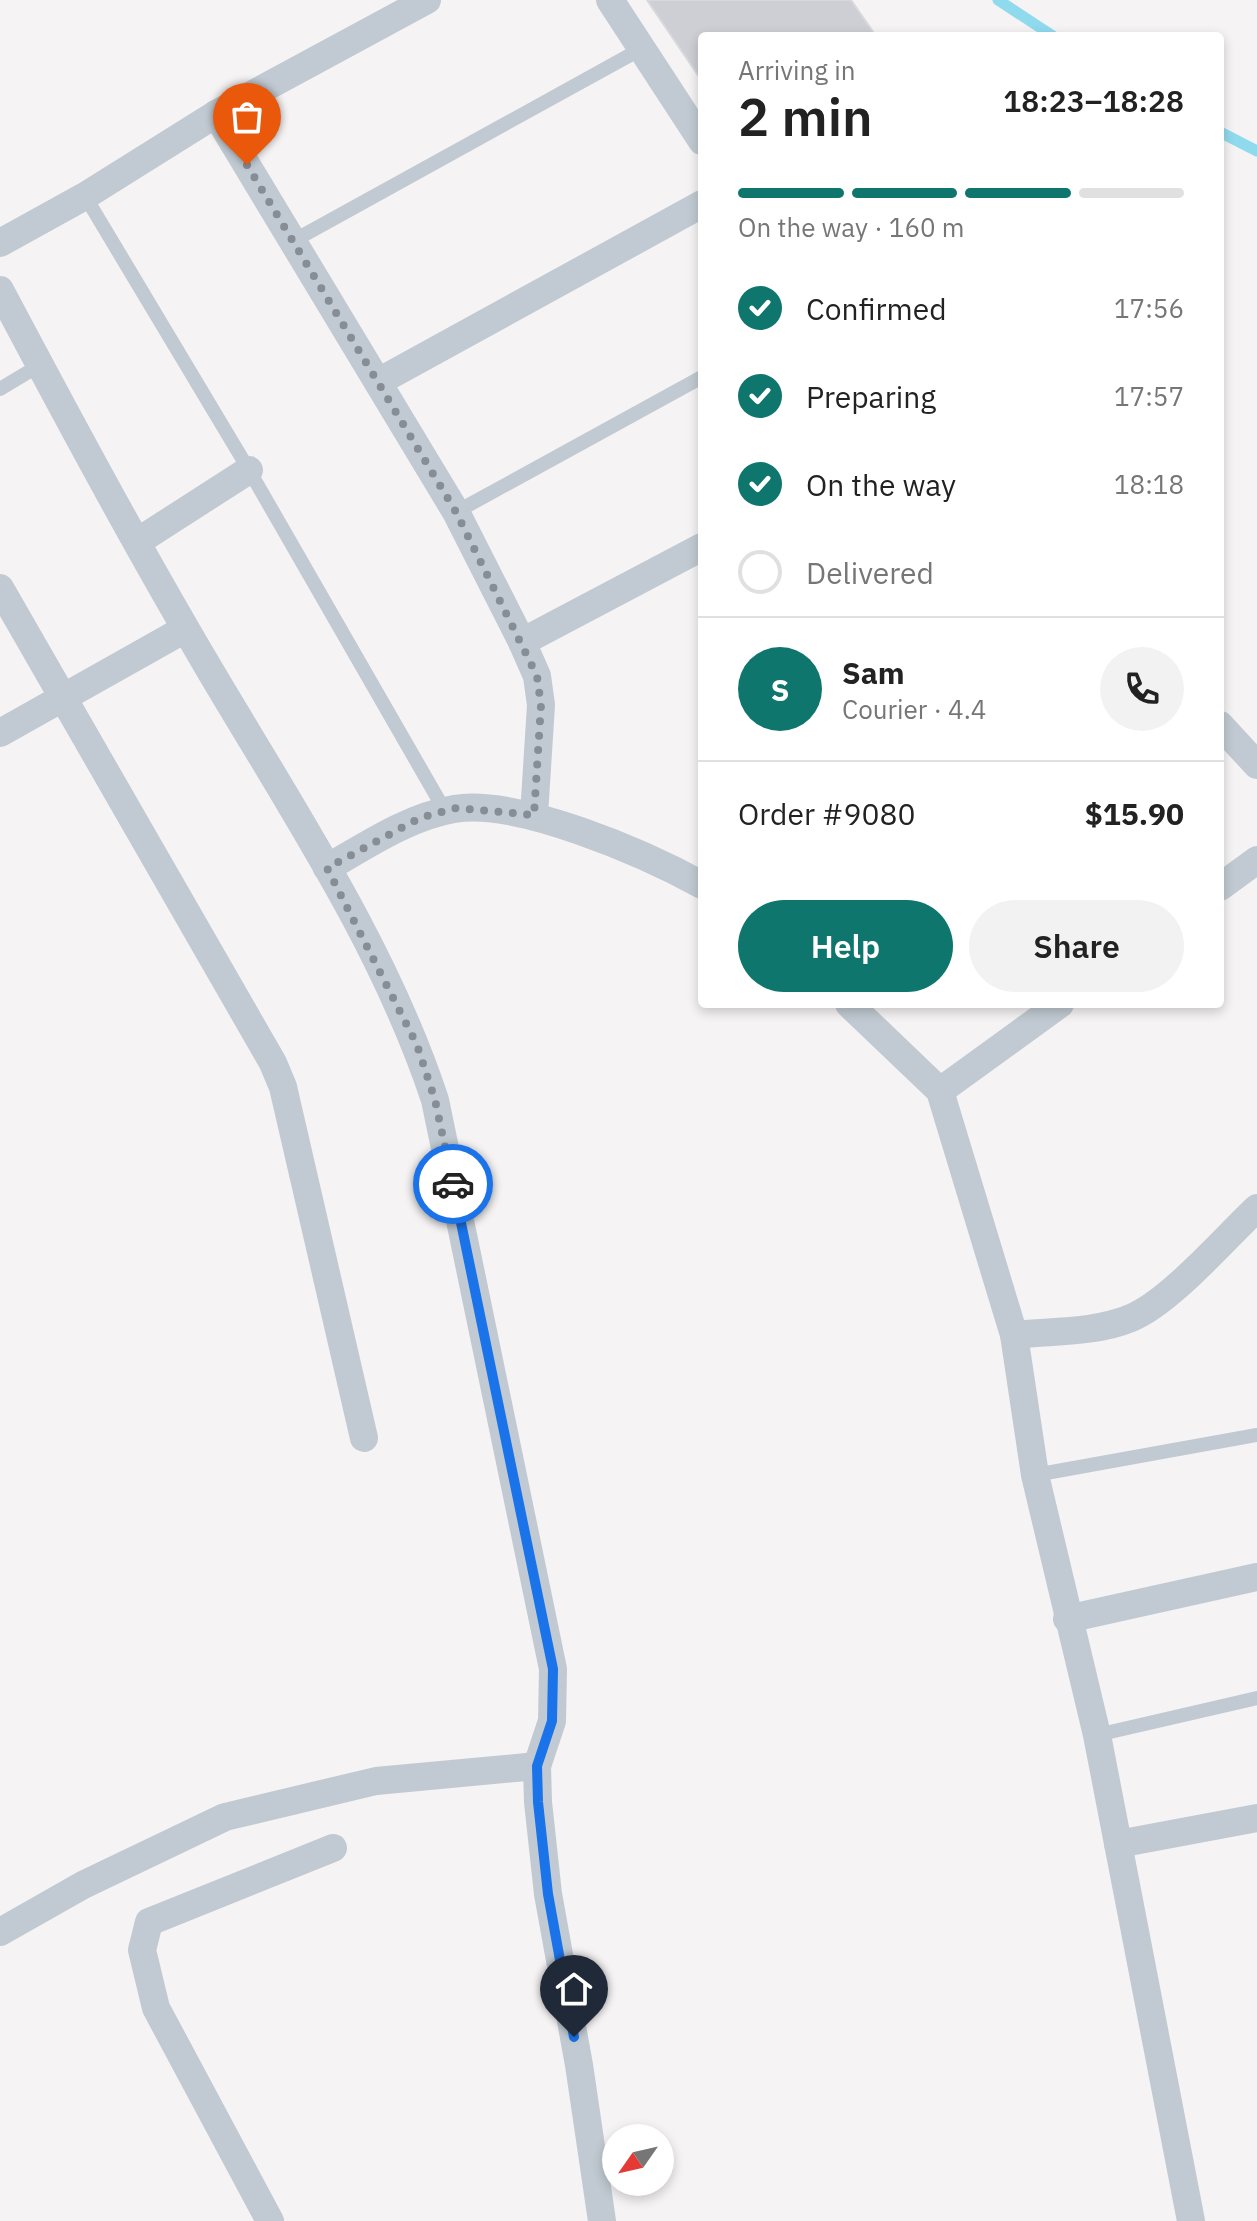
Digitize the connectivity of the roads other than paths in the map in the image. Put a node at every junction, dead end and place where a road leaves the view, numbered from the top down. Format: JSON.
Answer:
{"nodes":[{"id":1,"x":427,"y":0,"type":"edge"},
{"id":2,"x":610,"y":0,"type":"edge"},
{"id":3,"x":641,"y":49,"type":"junction"},
{"id":4,"x":216,"y":114,"type":"junction"},
{"id":5,"x":698,"y":135,"type":"edge"},
{"id":6,"x":85,"y":196,"type":"junction"},
{"id":7,"x":698,"y":206,"type":"edge"},
{"id":8,"x":293,"y":241,"type":"junction"},
{"id":9,"x":0,"y":243,"type":"edge"},
{"id":10,"x":0,"y":290,"type":"edge"},
{"id":11,"x":40,"y":365,"type":"junction"},
{"id":12,"x":698,"y":379,"type":"edge"},
{"id":13,"x":378,"y":382,"type":"junction"},
{"id":14,"x":0,"y":389,"type":"edge"},
{"id":15,"x":249,"y":470,"type":"junction"},
{"id":16,"x":456,"y":512,"type":"junction"},
{"id":17,"x":137,"y":542,"type":"junction"},
{"id":18,"x":698,"y":549,"type":"edge"},
{"id":19,"x":0,"y":588,"type":"edge"},
{"id":20,"x":185,"y":629,"type":"junction"},
{"id":21,"x":522,"y":642,"type":"junction"},
{"id":22,"x":63,"y":695,"type":"junction"},
{"id":23,"x":1224,"y":729,"type":"edge"},
{"id":24,"x":0,"y":733,"type":"edge"},
{"id":25,"x":1257,"y":765,"type":"edge"},
{"id":26,"x":445,"y":811,"type":"junction"},
{"id":27,"x":534,"y":815,"type":"junction"},
{"id":28,"x":1257,"y":860,"type":"edge"},
{"id":29,"x":327,"y":868,"type":"junction"},
{"id":30,"x":698,"y":883,"type":"edge"},
{"id":31,"x":1224,"y":884,"type":"edge"},
{"id":32,"x":853,"y":1008,"type":"edge"},
{"id":33,"x":1054,"y":1008,"type":"edge"},
{"id":34,"x":940,"y":1091,"type":"junction"},
{"id":35,"x":1257,"y":1208,"type":"edge"},
{"id":36,"x":1014,"y":1335,"type":"junction"},
{"id":37,"x":1257,"y":1435,"type":"edge"},
{"id":38,"x":364,"y":1438,"type":"dead end"},
{"id":39,"x":1035,"y":1475,"type":"junction"},
{"id":40,"x":1257,"y":1577,"type":"edge"},
{"id":41,"x":1067,"y":1619,"type":"junction"},
{"id":42,"x":1257,"y":1698,"type":"edge"},
{"id":43,"x":1097,"y":1735,"type":"junction"},
{"id":44,"x":537,"y":1766,"type":"junction"},
{"id":45,"x":1256,"y":1824,"type":"edge"},
{"id":46,"x":1118,"y":1844,"type":"junction"},
{"id":47,"x":333,"y":1848,"type":"dead end"},
{"id":48,"x":0,"y":1932,"type":"edge"},
{"id":49,"x":270,"y":2221,"type":"edge"},
{"id":50,"x":602,"y":2221,"type":"edge"},
{"id":51,"x":1191,"y":2221,"type":"edge"}],
"edges":[{"from":1,"to":4,"type":"street"},
{"from":2,"to":3,"type":"street"},
{"from":3,"to":5,"type":"street"},
{"from":3,"to":8,"type":"lane"},
{"from":4,"to":6,"type":"street"},
{"from":4,"to":8,"type":"street"},
{"from":6,"to":9,"type":"street"},
{"from":6,"to":15,"type":"lane"},
{"from":7,"to":13,"type":"street"},
{"from":8,"to":13,"type":"street"},
{"from":10,"to":11,"type":"street"},
{"from":11,"to":14,"type":"lane"},
{"from":11,"to":17,"type":"street"},
{"from":12,"to":16,"type":"lane"},
{"from":13,"to":16,"type":"street"},
{"from":15,"to":17,"type":"street"},
{"from":15,"to":26,"type":"lane"},
{"from":16,"to":21,"type":"street"},
{"from":17,"to":20,"type":"street"},
{"from":18,"to":21,"type":"street"},
{"from":19,"to":22,"type":"street"},
{"from":20,"to":22,"type":"street"},
{"from":20,"to":29,"type":"street"},
{"from":21,"to":27,"type":"street"},
{"from":22,"to":24,"type":"street"},
{"from":22,"to":38,"type":"street"},
{"from":23,"to":25,"type":"street"},
{"from":26,"to":27,"type":"street"},
{"from":26,"to":29,"type":"street"},
{"from":27,"to":30,"type":"street"},
{"from":28,"to":31,"type":"street"},
{"from":29,"to":44,"type":"street"},
{"from":32,"to":34,"type":"street"},
{"from":33,"to":34,"type":"street"},
{"from":34,"to":36,"type":"street"},
{"from":35,"to":36,"type":"street"},
{"from":36,"to":39,"type":"street"},
{"from":37,"to":39,"type":"lane"},
{"from":39,"to":41,"type":"street"},
{"from":40,"to":41,"type":"street"},
{"from":41,"to":43,"type":"street"},
{"from":42,"to":43,"type":"lane"},
{"from":43,"to":46,"type":"street"},
{"from":44,"to":48,"type":"street"},
{"from":44,"to":50,"type":"street"},
{"from":45,"to":46,"type":"street"},
{"from":46,"to":51,"type":"street"},
{"from":47,"to":49,"type":"street"}]}
